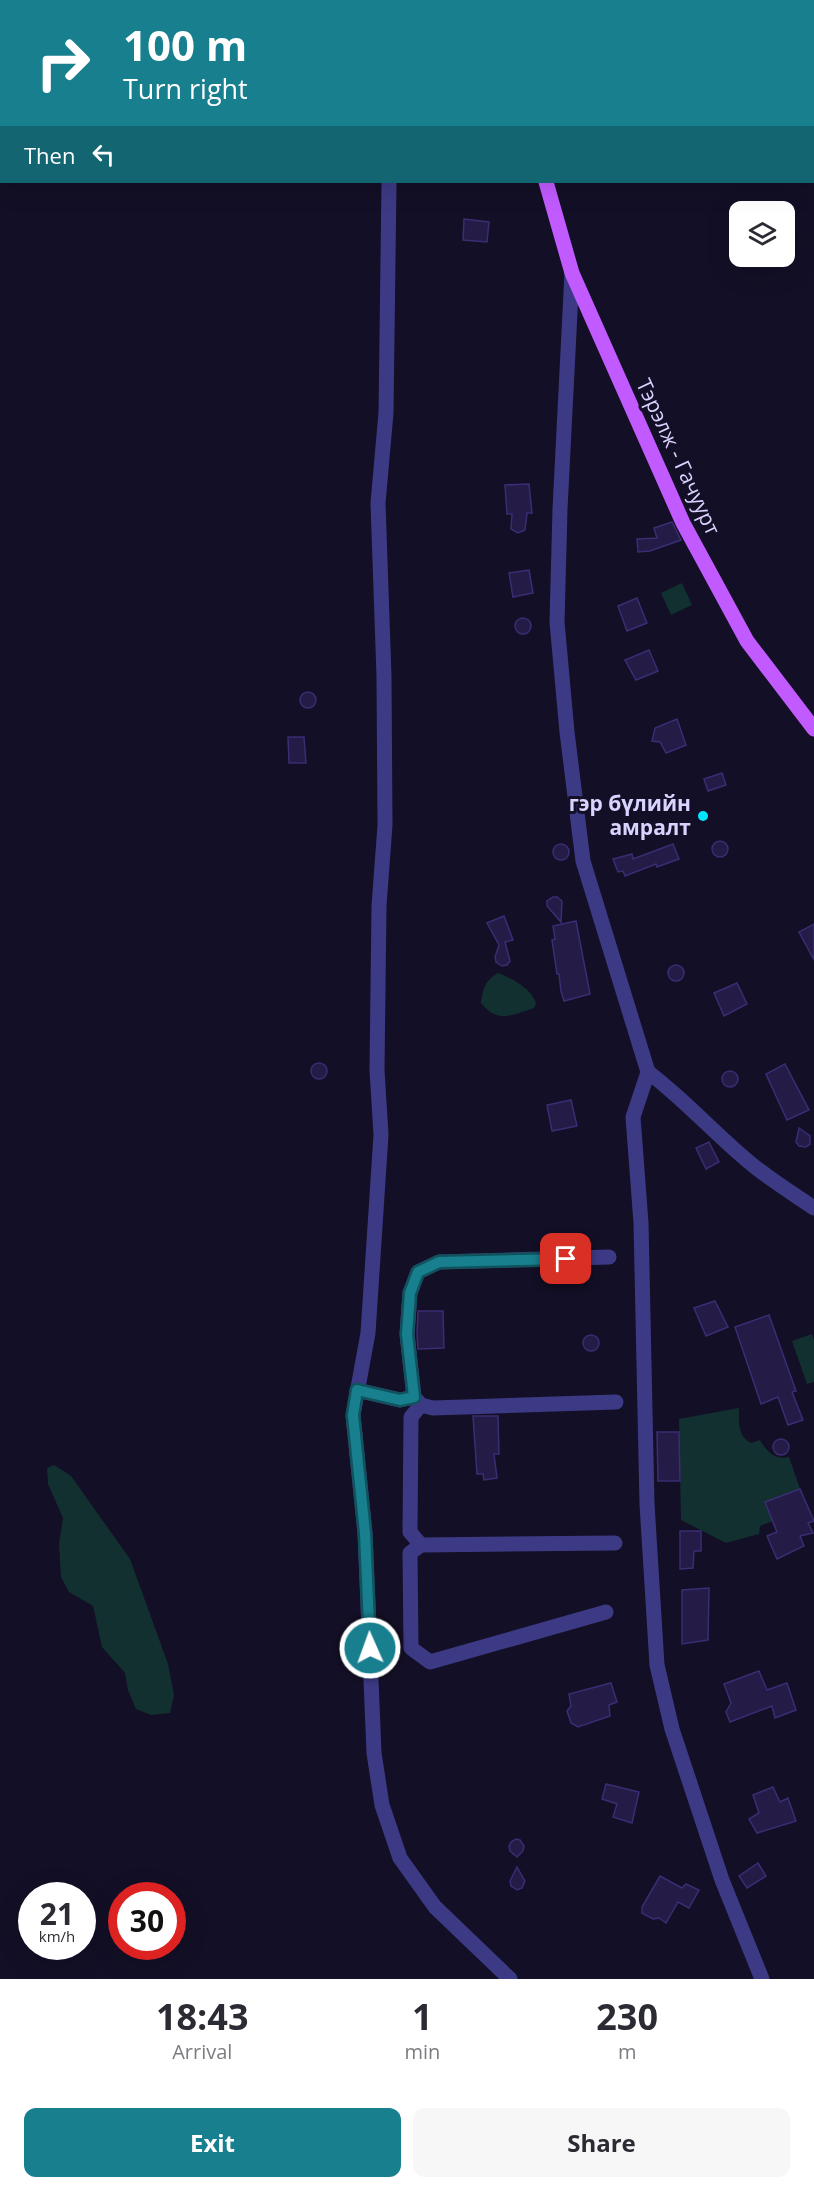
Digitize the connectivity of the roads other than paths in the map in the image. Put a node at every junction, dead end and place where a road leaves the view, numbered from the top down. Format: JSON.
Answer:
{"nodes":[{"id":1,"x":389,"y":183,"type":"edge"},
{"id":2,"x":546,"y":183,"type":"edge"},
{"id":3,"x":572,"y":273,"type":"junction"},
{"id":4,"x":814,"y":729,"type":"edge"},
{"id":5,"x":648,"y":1072,"type":"junction"},
{"id":6,"x":814,"y":1208,"type":"edge"},
{"id":7,"x":609,"y":1257,"type":"dead end"},
{"id":8,"x":357,"y":1390,"type":"junction"},
{"id":9,"x":417,"y":1401,"type":"junction"},
{"id":10,"x":616,"y":1401,"type":"dead end"},
{"id":11,"x":615,"y":1543,"type":"dead end"},
{"id":12,"x":421,"y":1545,"type":"junction"},
{"id":13,"x":606,"y":1612,"type":"dead end"},
{"id":14,"x":510,"y":1979,"type":"edge"},
{"id":15,"x":762,"y":1979,"type":"edge"}],
"edges":[{"from":1,"to":8,"type":"street"},
{"from":2,"to":3,"type":"main road","name":"Тэрэлж - Гачуурт"},
{"from":3,"to":4,"type":"main road","name":"Тэрэлж - Гачуурт"},
{"from":3,"to":5,"type":"street"},
{"from":5,"to":6,"type":"street"},
{"from":5,"to":15,"type":"street"},
{"from":7,"to":9,"type":"street"},
{"from":8,"to":9,"type":"street"},
{"from":8,"to":14,"type":"street"},
{"from":9,"to":10,"type":"street"},
{"from":9,"to":12,"type":"street"},
{"from":11,"to":12,"type":"street"},
{"from":12,"to":13,"type":"street"}]}
